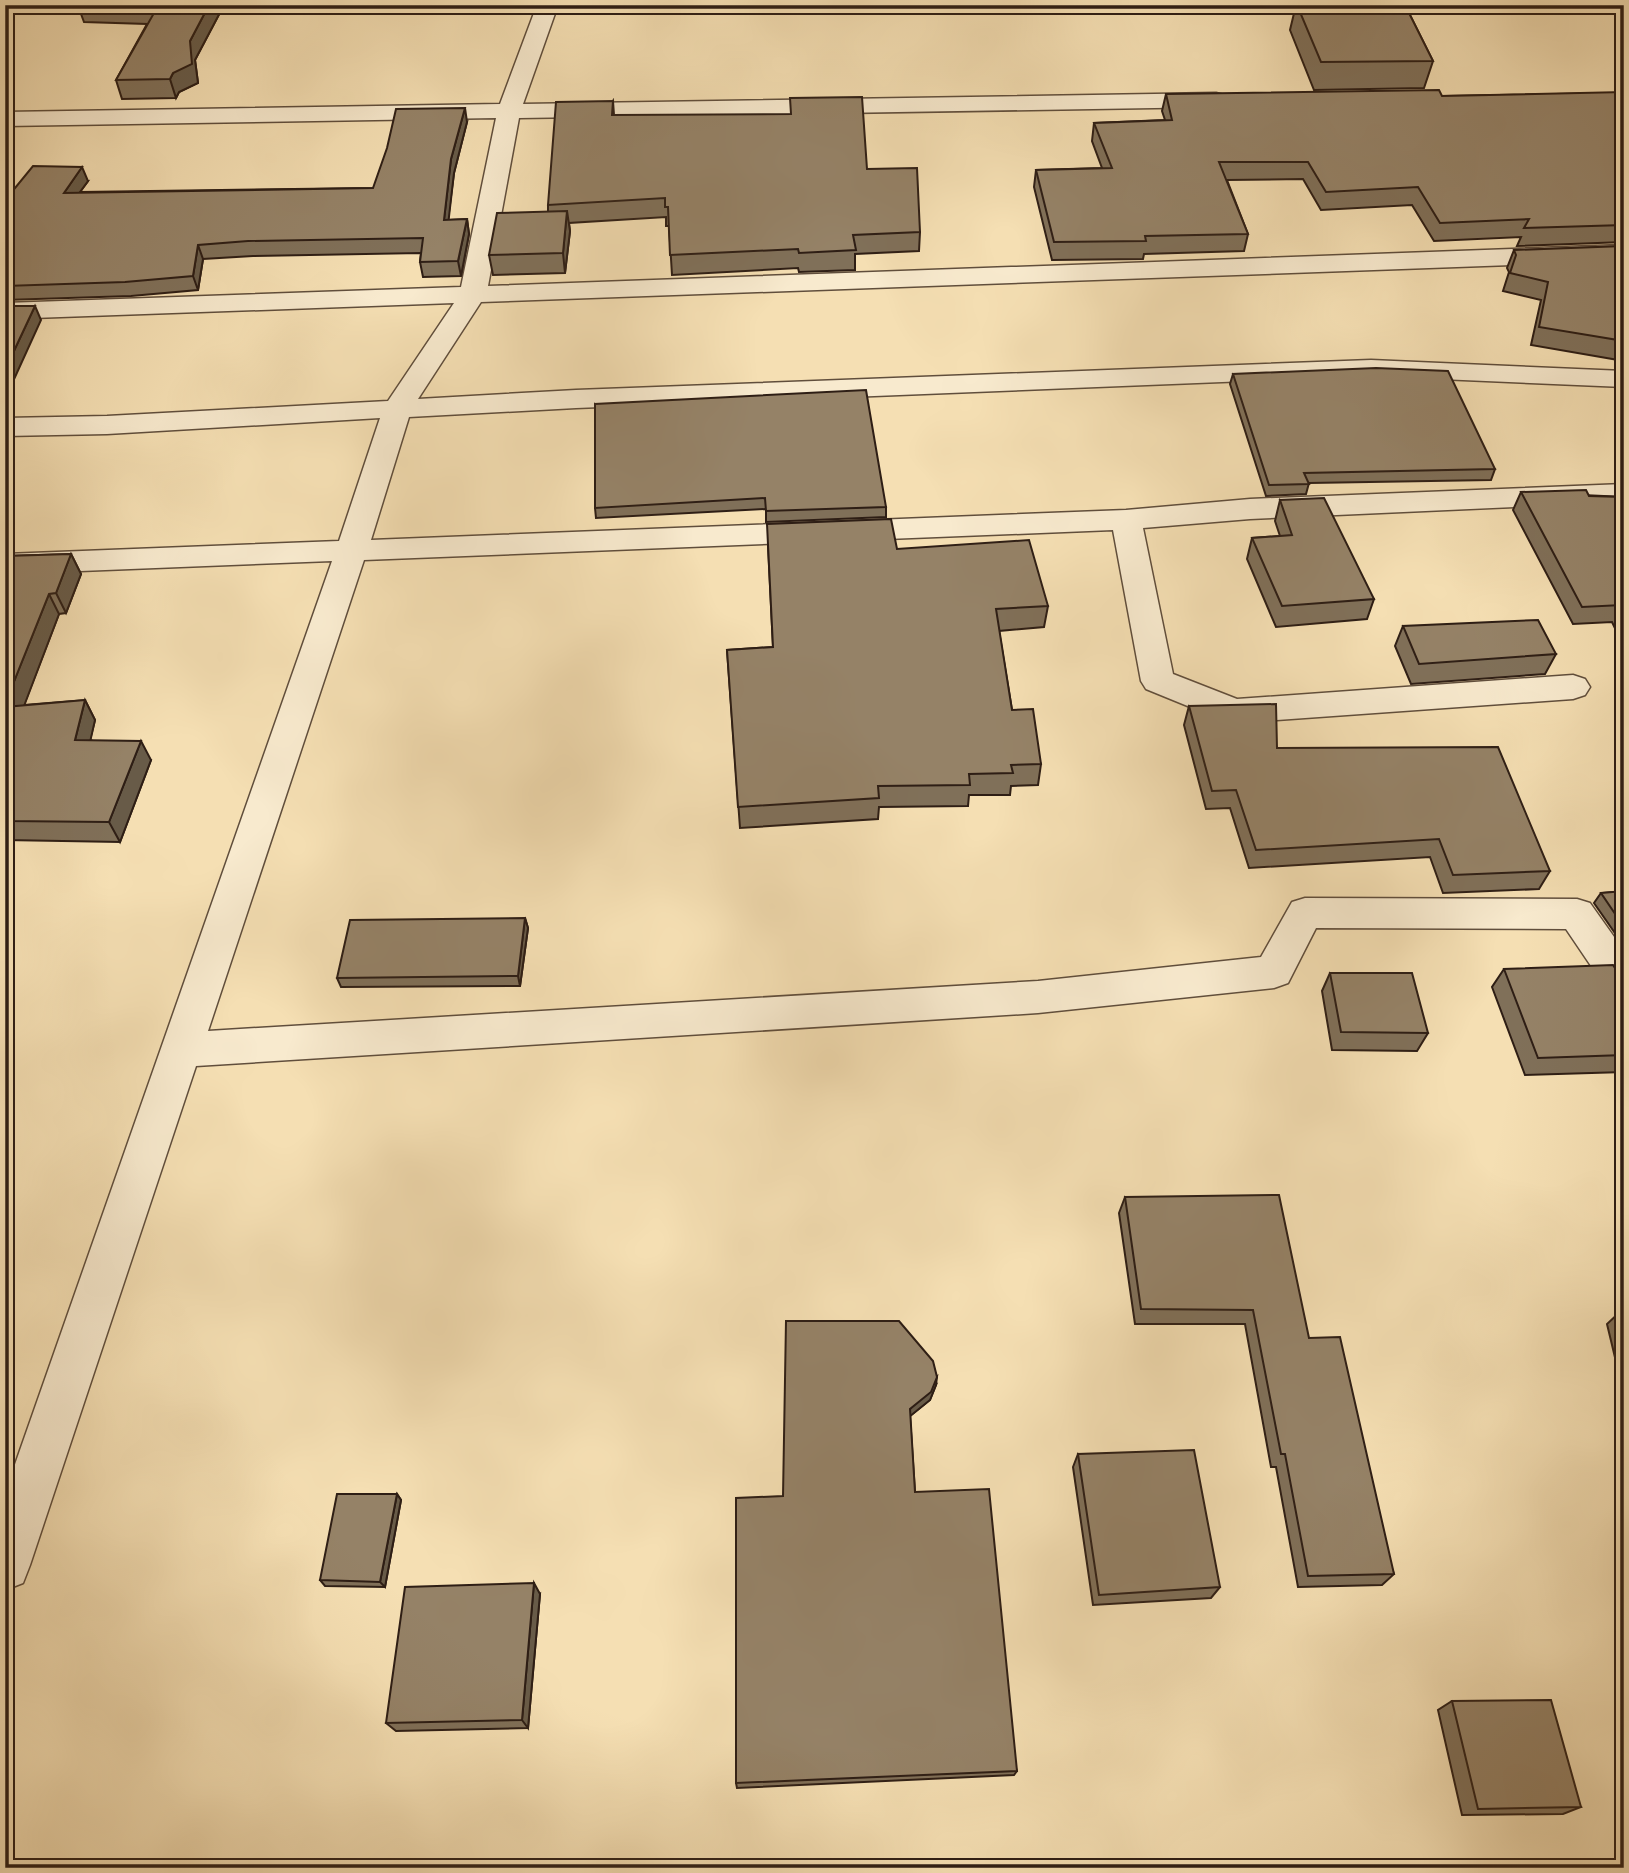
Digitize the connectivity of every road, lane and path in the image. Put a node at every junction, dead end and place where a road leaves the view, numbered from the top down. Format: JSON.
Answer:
{"nodes":[{"id":1,"x":548,"y":5,"type":"edge"},
{"id":2,"x":1236,"y":100,"type":"edge"},
{"id":3,"x":509,"y":112,"type":"junction"},
{"id":4,"x":5,"y":119,"type":"edge"},
{"id":5,"x":1624,"y":253,"type":"edge"},
{"id":6,"x":473,"y":294,"type":"junction"},
{"id":7,"x":5,"y":311,"type":"edge"},
{"id":8,"x":1624,"y":379,"type":"edge"},
{"id":9,"x":397,"y":409,"type":"junction"},
{"id":10,"x":5,"y":427,"type":"edge"},
{"id":11,"x":1624,"y":493,"type":"edge"},
{"id":12,"x":1126,"y":520,"type":"junction"},
{"id":13,"x":352,"y":550,"type":"junction"},
{"id":14,"x":5,"y":564,"type":"edge"},
{"id":15,"x":1573,"y":687,"type":"dead end"},
{"id":16,"x":1624,"y":982,"type":"edge"},
{"id":17,"x":181,"y":1050,"type":"junction"},
{"id":18,"x":5,"y":1566,"type":"edge"}],
"edges":[{"from":1,"to":3,"type":"street"},
{"from":2,"to":3,"type":"street"},
{"from":3,"to":4,"type":"street"},
{"from":3,"to":6,"type":"street"},
{"from":5,"to":6,"type":"street"},
{"from":6,"to":7,"type":"street"},
{"from":6,"to":9,"type":"street"},
{"from":8,"to":9,"type":"street"},
{"from":9,"to":10,"type":"street"},
{"from":9,"to":13,"type":"street"},
{"from":11,"to":12,"type":"street"},
{"from":12,"to":13,"type":"street"},
{"from":12,"to":15,"type":"street"},
{"from":13,"to":14,"type":"street"},
{"from":13,"to":17,"type":"street"},
{"from":16,"to":17,"type":"street"},
{"from":17,"to":18,"type":"street"}]}
